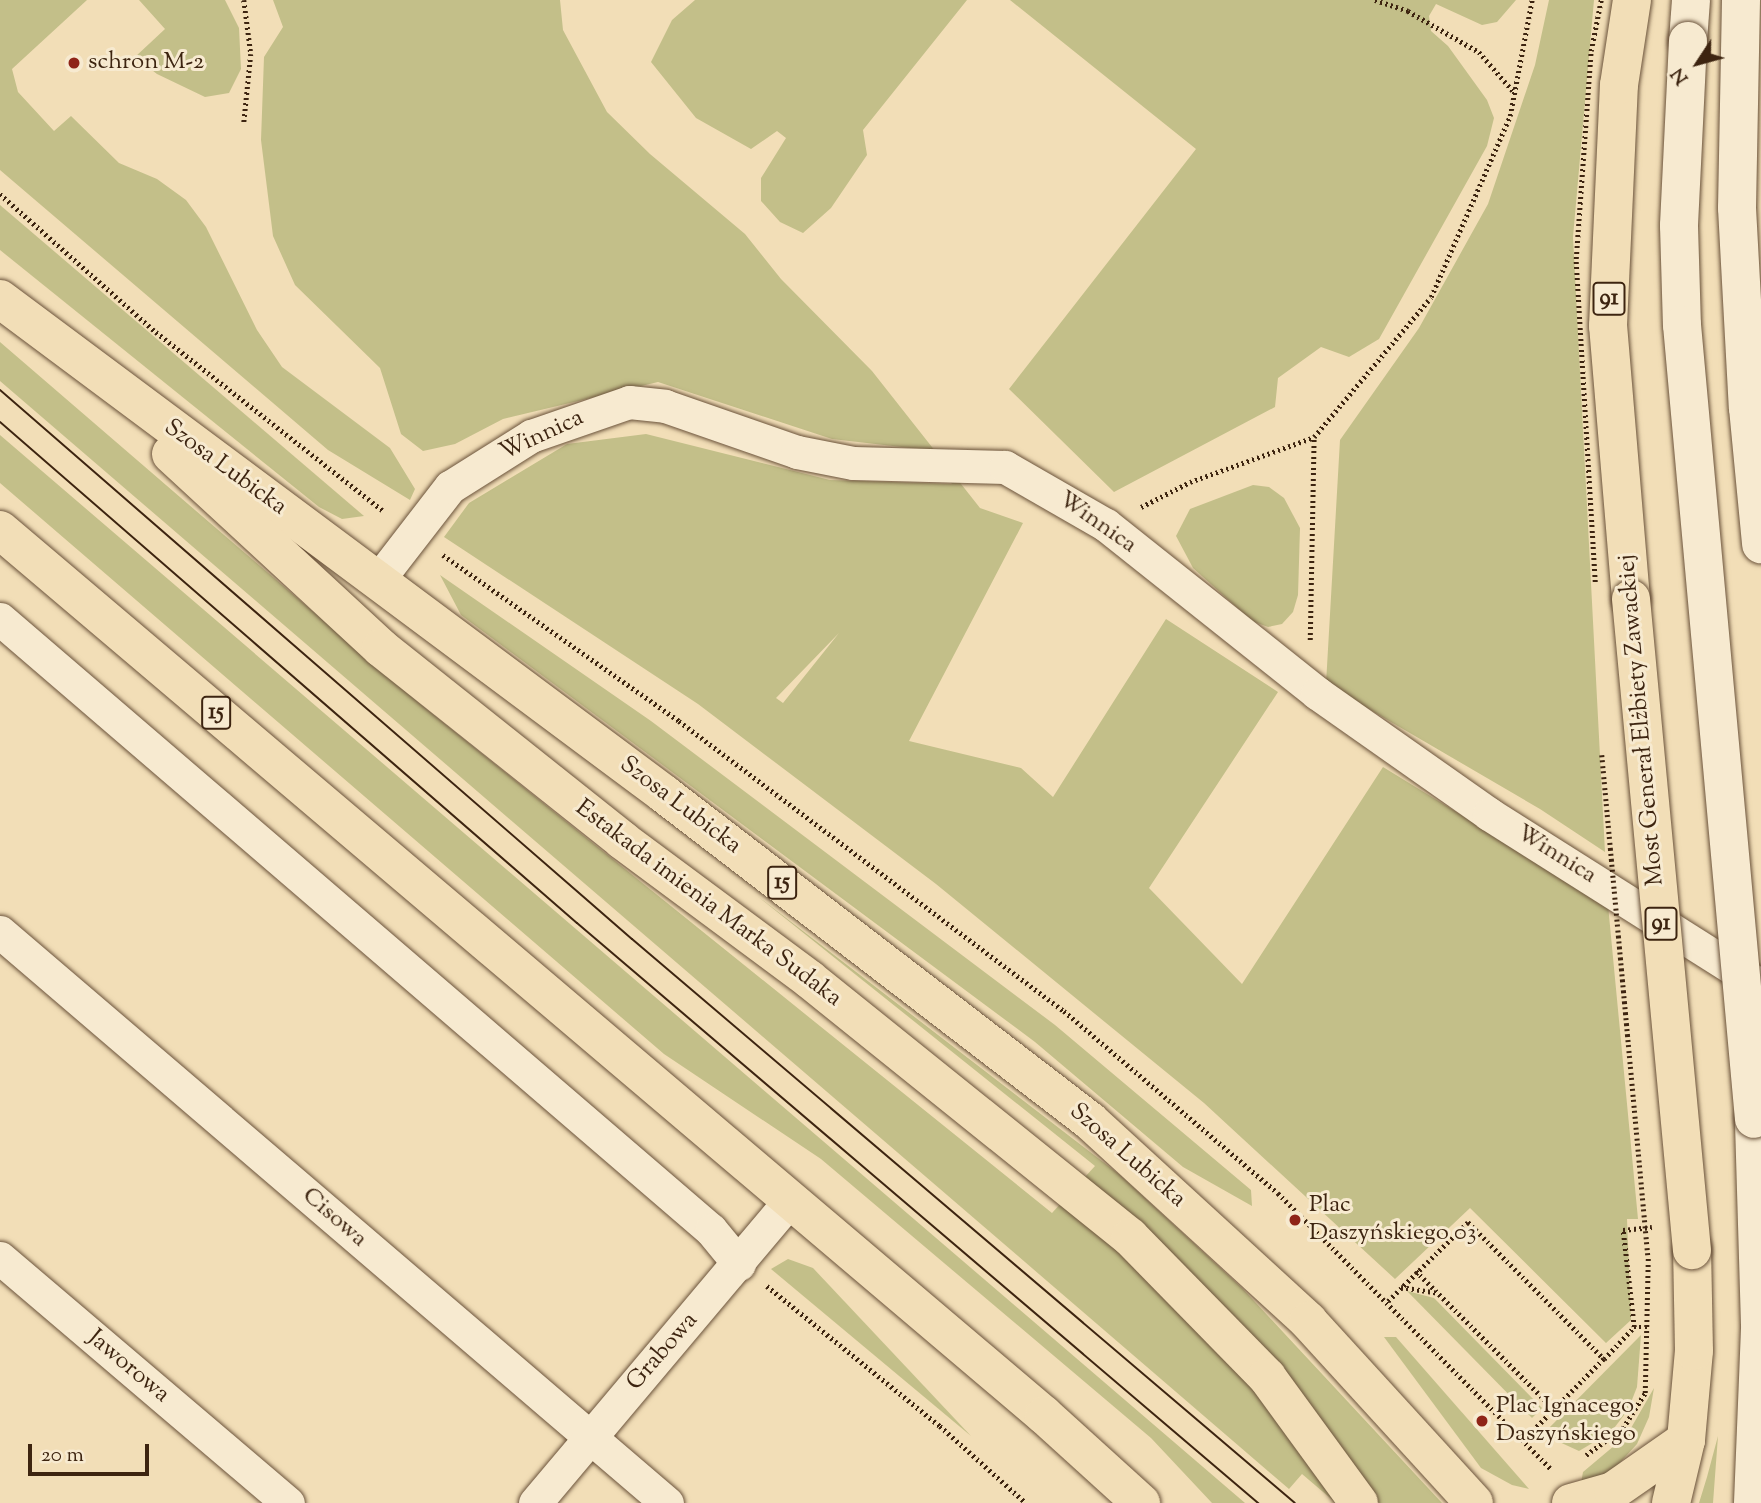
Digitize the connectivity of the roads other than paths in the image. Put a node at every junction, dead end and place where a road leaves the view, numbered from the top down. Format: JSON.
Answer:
{"nodes":[{"id":1,"x":1632,"y":0,"type":"edge"},
{"id":2,"x":1691,"y":0,"type":"edge"},
{"id":3,"x":1741,"y":0,"type":"edge"},
{"id":4,"x":0,"y":299,"type":"edge"},
{"id":5,"x":33,"y":327,"type":"junction"},
{"id":6,"x":0,"y":530,"type":"edge"},
{"id":7,"x":1761,"y":544,"type":"edge"},
{"id":8,"x":379,"y":580,"type":"junction"},
{"id":9,"x":0,"y":619,"type":"edge"},
{"id":10,"x":0,"y":932,"type":"edge"},
{"id":11,"x":1761,"y":987,"type":"edge"},
{"id":12,"x":790,"y":1200,"type":"junction"},
{"id":13,"x":0,"y":1258,"type":"edge"},
{"id":14,"x":739,"y":1264,"type":"junction"},
{"id":15,"x":590,"y":1437,"type":"junction"},
{"id":16,"x":1686,"y":1440,"type":"junction"},
{"id":17,"x":288,"y":1503,"type":"edge"},
{"id":18,"x":535,"y":1503,"type":"edge"},
{"id":19,"x":667,"y":1503,"type":"edge"},
{"id":20,"x":1141,"y":1503,"type":"edge"},
{"id":21,"x":1359,"y":1503,"type":"edge"},
{"id":22,"x":1474,"y":1503,"type":"edge"},
{"id":23,"x":1572,"y":1503,"type":"edge"},
{"id":24,"x":1671,"y":1503,"type":"edge"},
{"id":25,"x":1753,"y":1503,"type":"edge"}],
"edges":[{"from":1,"to":16,"type":"main road","name":"Most Generał Elżbiety Zawackiej","number":"91","bridge":true},
{"from":2,"to":25,"type":"street","bridge":true},
{"from":3,"to":7,"type":"street"},
{"from":4,"to":5,"type":"main road","name":"Szosa Lubicka","number":"15"},
{"from":5,"to":8,"type":"main road","name":"Szosa Lubicka","number":"15"},
{"from":5,"to":21,"type":"main road","name":"Estakada imienia Marka Sudaka"},
{"from":6,"to":12,"type":"main road","number":"15"},
{"from":8,"to":11,"type":"street","name":"Winnica"},
{"from":8,"to":22,"type":"main road","name":"Szosa Lubicka","number":"15"},
{"from":9,"to":14,"type":"street"},
{"from":10,"to":15,"type":"street","name":"Cisowa"},
{"from":12,"to":14,"type":"street","name":"Grabowa"},
{"from":12,"to":20,"type":"main road","number":"15"},
{"from":13,"to":17,"type":"street","name":"Jaworowa"},
{"from":14,"to":15,"type":"street","name":"Grabowa"},
{"from":15,"to":18,"type":"street","name":"Grabowa"},
{"from":15,"to":19,"type":"street","name":"Cisowa"},
{"from":16,"to":23,"type":"main road"},
{"from":16,"to":24,"type":"main road","number":"91"}]}
